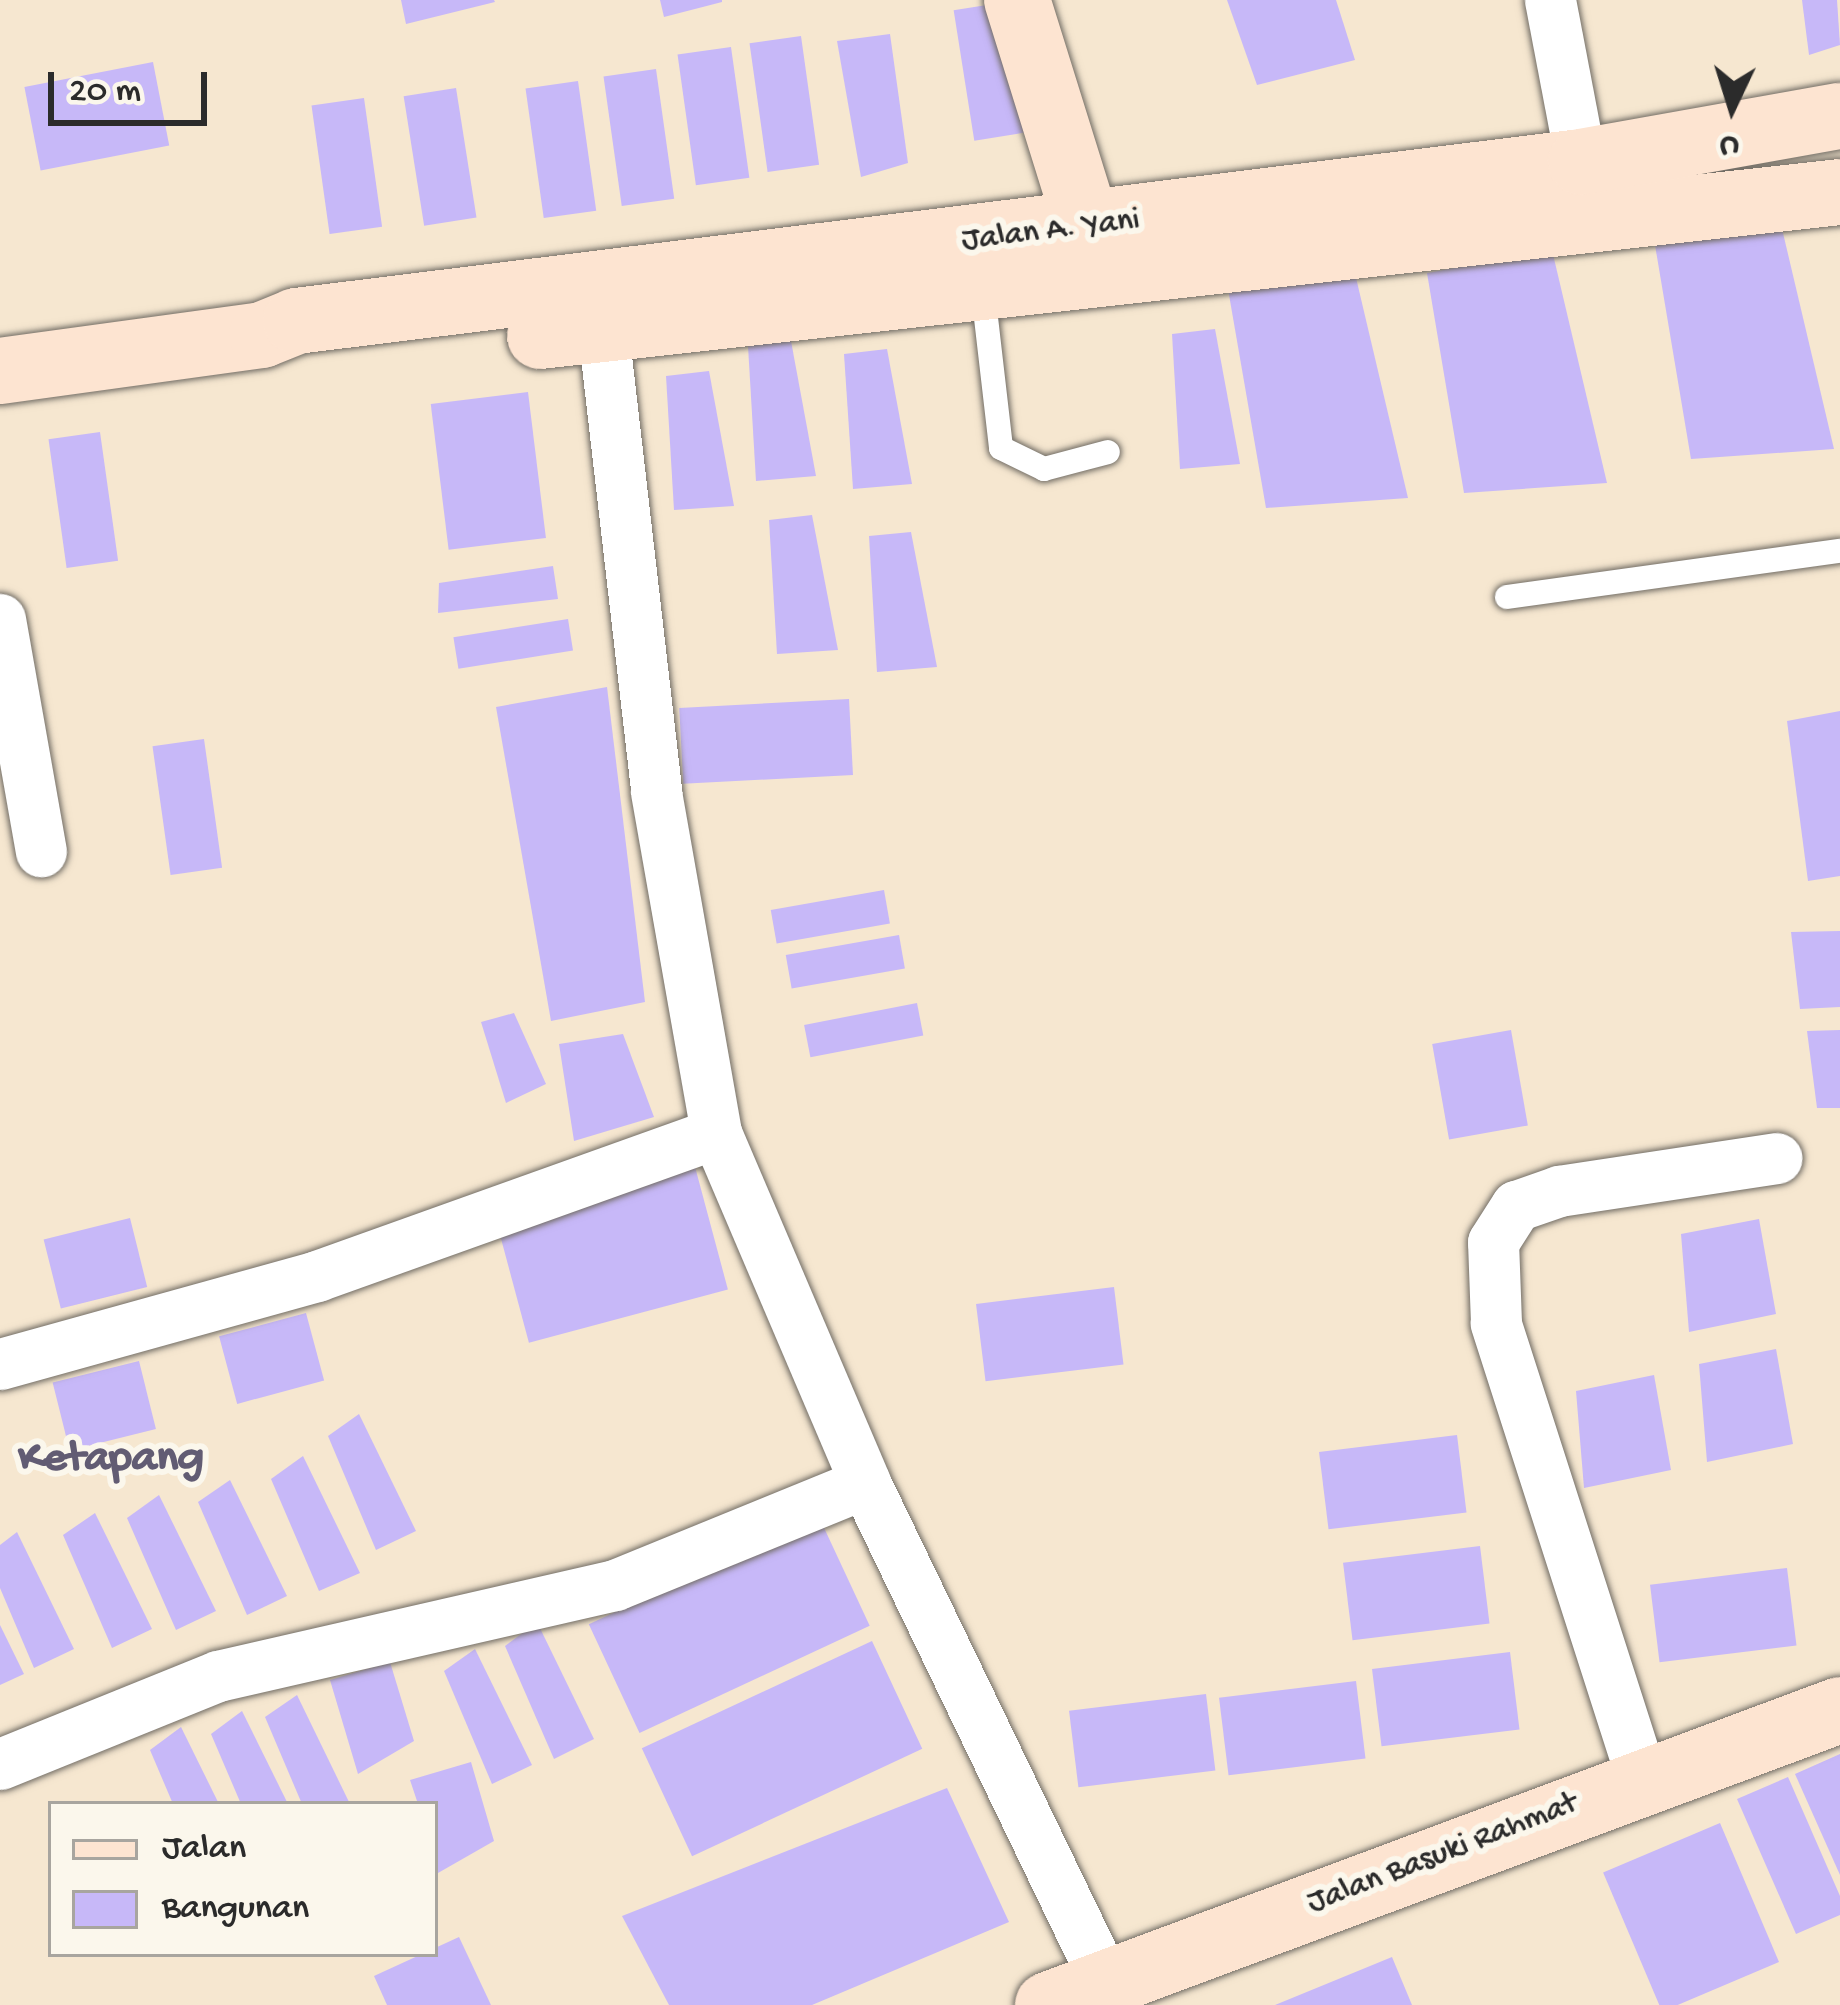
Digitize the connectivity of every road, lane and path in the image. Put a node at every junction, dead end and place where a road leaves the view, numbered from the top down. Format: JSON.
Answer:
{"nodes":[{"id":1,"x":1017,"y":0,"type":"edge"},
{"id":2,"x":1550,"y":0,"type":"edge"},
{"id":3,"x":1840,"y":116,"type":"edge"},
{"id":4,"x":1581,"y":162,"type":"junction"},
{"id":5,"x":1840,"y":192,"type":"edge"},
{"id":6,"x":1088,"y":227,"type":"junction"},
{"id":7,"x":1311,"y":227,"type":"junction"},
{"id":8,"x":983,"y":292,"type":"junction"},
{"id":9,"x":600,"y":311,"type":"junction"},
{"id":10,"x":0,"y":371,"type":"edge"},
{"id":11,"x":1108,"y":452,"type":"dead end"},
{"id":12,"x":1840,"y":551,"type":"edge"},
{"id":13,"x":1507,"y":597,"type":"dead end"},
{"id":14,"x":0,"y":619,"type":"edge"},
{"id":15,"x":41,"y":851,"type":"dead end"},
{"id":16,"x":716,"y":1133,"type":"junction"},
{"id":17,"x":1777,"y":1158,"type":"dead end"},
{"id":18,"x":0,"y":1364,"type":"edge"},
{"id":19,"x":865,"y":1483,"type":"junction"},
{"id":20,"x":1840,"y":1710,"type":"edge"},
{"id":21,"x":0,"y":1764,"type":"edge"},
{"id":22,"x":1642,"y":1779,"type":"junction"},
{"id":23,"x":1077,"y":1994,"type":"edge"}],
"edges":[{"from":1,"to":6,"type":"street"},
{"from":2,"to":4,"type":"street"},
{"from":3,"to":4,"type":"street","name":"Jalan A. Yani"},
{"from":4,"to":7,"type":"street","name":"Jalan A. Yani"},
{"from":5,"to":7,"type":"street","name":"Jalan A. Yani"},
{"from":6,"to":7,"type":"street","name":"Jalan A. Yani"},
{"from":6,"to":9,"type":"street","name":"Jalan A. Yani"},
{"from":7,"to":8,"type":"street","name":"Jalan A. Yani"},
{"from":8,"to":9,"type":"street","name":"Jalan A. Yani"},
{"from":8,"to":11,"type":"lane"},
{"from":9,"to":10,"type":"street","name":"Jalan A. Yani"},
{"from":9,"to":16,"type":"street"},
{"from":12,"to":13,"type":"lane"},
{"from":14,"to":15,"type":"street"},
{"from":16,"to":18,"type":"street"},
{"from":16,"to":19,"type":"street"},
{"from":17,"to":22,"type":"street"},
{"from":19,"to":21,"type":"street"},
{"from":19,"to":23,"type":"street"},
{"from":20,"to":22,"type":"street","name":"Jalan Basuki Rahmat"},
{"from":22,"to":23,"type":"street","name":"Jalan Basuki Rahmat"}]}
